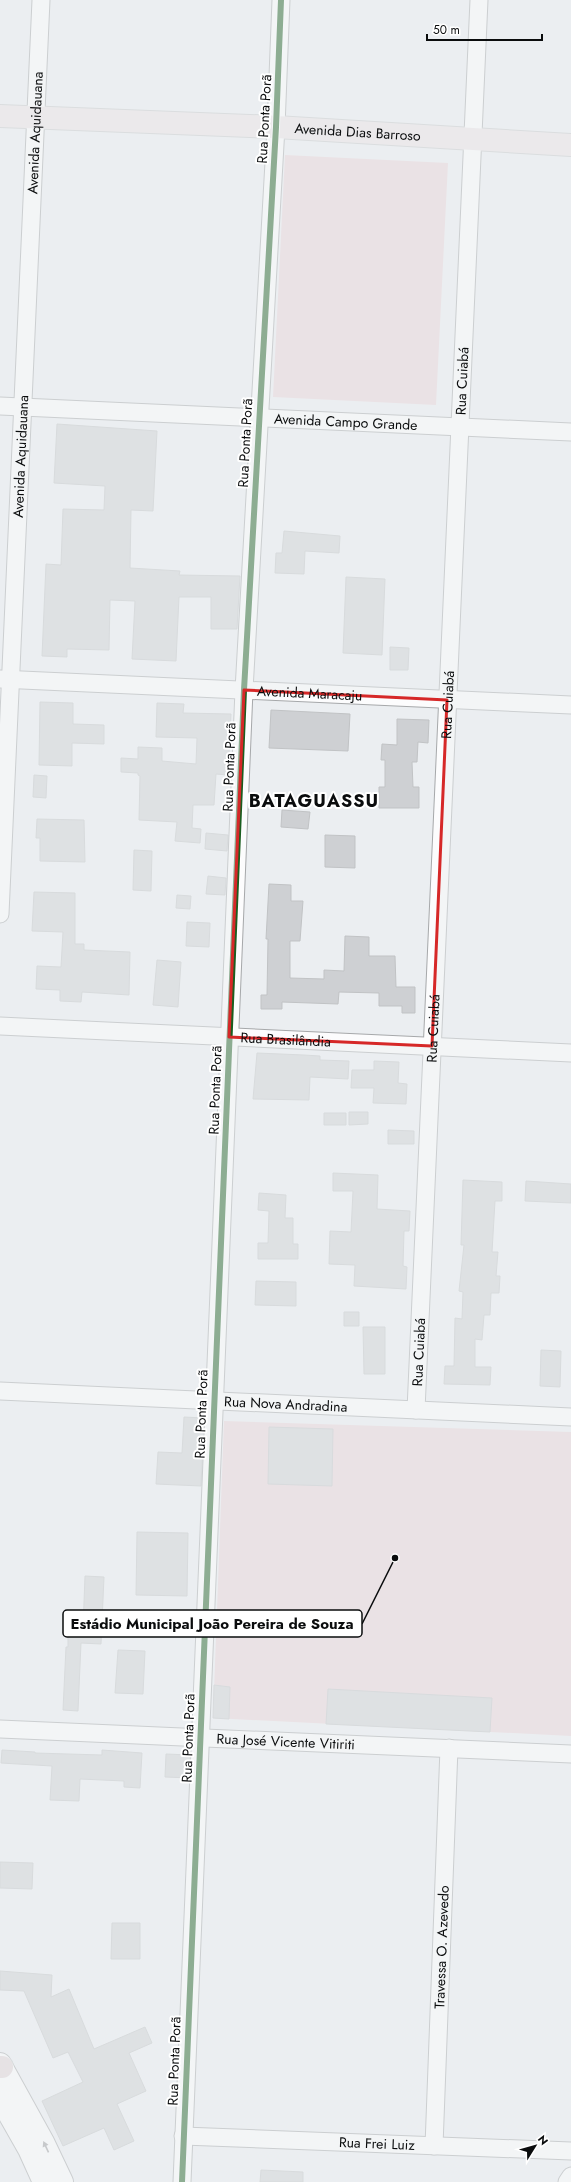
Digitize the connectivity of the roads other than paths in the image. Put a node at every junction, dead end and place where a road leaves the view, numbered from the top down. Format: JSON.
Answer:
{"nodes":[{"id":1,"x":41,"y":0,"type":"edge"},
{"id":2,"x":281,"y":0,"type":"edge"},
{"id":3,"x":478,"y":0,"type":"edge"},
{"id":4,"x":0,"y":116,"type":"edge"},
{"id":5,"x":37,"y":118,"type":"junction"},
{"id":6,"x":276,"y":127,"type":"junction"},
{"id":7,"x":473,"y":140,"type":"junction"},
{"id":8,"x":571,"y":145,"type":"edge"},
{"id":9,"x":0,"y":406,"type":"edge"},
{"id":10,"x":23,"y":407,"type":"junction"},
{"id":11,"x":258,"y":418,"type":"junction"},
{"id":12,"x":459,"y":427,"type":"junction"},
{"id":13,"x":571,"y":432,"type":"edge"},
{"id":14,"x":5,"y":679,"type":"edge"},
{"id":15,"x":244,"y":690,"type":"junction"},
{"id":16,"x":447,"y":700,"type":"junction"},
{"id":17,"x":571,"y":705,"type":"edge"},
{"id":18,"x":0,"y":914,"type":"edge"},
{"id":19,"x":0,"y":1026,"type":"edge"},
{"id":20,"x":229,"y":1037,"type":"junction"},
{"id":21,"x":432,"y":1046,"type":"junction"},
{"id":22,"x":571,"y":1053,"type":"edge"},
{"id":23,"x":0,"y":1392,"type":"edge"},
{"id":24,"x":214,"y":1401,"type":"junction"},
{"id":25,"x":416,"y":1410,"type":"junction"},
{"id":26,"x":571,"y":1417,"type":"edge"},
{"id":27,"x":0,"y":1729,"type":"edge"},
{"id":28,"x":200,"y":1737,"type":"junction"},
{"id":29,"x":449,"y":1748,"type":"junction"},
{"id":30,"x":571,"y":1754,"type":"edge"},
{"id":31,"x":1,"y":2066,"type":"edge"},
{"id":32,"x":0,"y":2098,"type":"edge"},
{"id":33,"x":183,"y":2136,"type":"junction"},
{"id":34,"x":434,"y":2146,"type":"junction"},
{"id":35,"x":571,"y":2151,"type":"edge"},
{"id":36,"x":571,"y":2176,"type":"edge"},
{"id":37,"x":44,"y":2182,"type":"edge"},
{"id":38,"x":62,"y":2182,"type":"edge"},
{"id":39,"x":182,"y":2182,"type":"edge"},
{"id":40,"x":567,"y":2182,"type":"edge"}],
"edges":[{"from":1,"to":5,"type":"street","name":"Avenida Aquidauana"},
{"from":2,"to":6,"type":"street","name":"Rua Ponta Porã"},
{"from":3,"to":7,"type":"street","name":"Rua Cuiabá"},
{"from":4,"to":5,"type":"main road","name":"Avenida Dias Barroso"},
{"from":5,"to":6,"type":"main road","name":"Avenida Dias Barroso"},
{"from":5,"to":10,"type":"street","name":"Avenida Aquidauana"},
{"from":6,"to":7,"type":"main road","name":"Avenida Dias Barroso"},
{"from":6,"to":11,"type":"street","name":"Rua Ponta Porã"},
{"from":7,"to":8,"type":"main road","name":"Avenida Dias Barroso"},
{"from":7,"to":12,"type":"street","name":"Rua Cuiabá"},
{"from":9,"to":10,"type":"street","name":"Avenida Campo Grande"},
{"from":10,"to":11,"type":"street","name":"Avenida Campo Grande"},
{"from":10,"to":14,"type":"street","name":"Avenida Aquidauana"},
{"from":11,"to":12,"type":"street","name":"Avenida Campo Grande"},
{"from":11,"to":15,"type":"street","name":"Rua Ponta Porã"},
{"from":12,"to":13,"type":"street","name":"Avenida Campo Grande"},
{"from":12,"to":16,"type":"street","name":"Rua Cuiabá"},
{"from":14,"to":15,"type":"street","name":"Avenida Maracaju"},
{"from":14,"to":18,"type":"street","name":"Avenida Aquidauana"},
{"from":15,"to":16,"type":"street","name":"Avenida Maracaju"},
{"from":15,"to":20,"type":"street","name":"Rua Ponta Porã"},
{"from":16,"to":17,"type":"street","name":"Avenida Maracaju"},
{"from":16,"to":21,"type":"street","name":"Rua Cuiabá"},
{"from":19,"to":20,"type":"street","name":"Rua Brasilândia"},
{"from":20,"to":21,"type":"street","name":"Rua Brasilândia"},
{"from":20,"to":24,"type":"street","name":"Rua Ponta Porã"},
{"from":21,"to":22,"type":"street","name":"Rua Brasilândia"},
{"from":21,"to":25,"type":"street","name":"Rua Cuiabá"},
{"from":23,"to":24,"type":"street","name":"Rua Nova Andradina"},
{"from":24,"to":25,"type":"street","name":"Rua Nova Andradina"},
{"from":24,"to":28,"type":"street","name":"Rua Ponta Porã"},
{"from":25,"to":26,"type":"street","name":"Rua Nova Andradina"},
{"from":27,"to":28,"type":"street","name":"Rua José Vicente Vitiriti"},
{"from":28,"to":29,"type":"street","name":"Rua José Vicente Vitiriti"},
{"from":28,"to":33,"type":"street","name":"Rua Ponta Porã"},
{"from":29,"to":30,"type":"street","name":"Rua José Vicente Vitiriti"},
{"from":29,"to":34,"type":"street","name":"Travessa O. Azevedo"},
{"from":38,"to":31,"type":"street","one_way":true},
{"from":32,"to":37,"type":"street"},
{"from":33,"to":34,"type":"street","name":"Rua Frei Luiz"},
{"from":33,"to":39,"type":"street","name":"Rua Ponta Porã"},
{"from":34,"to":35,"type":"street","name":"Rua Frei Luiz"},
{"from":36,"to":40,"type":"street"}]}
